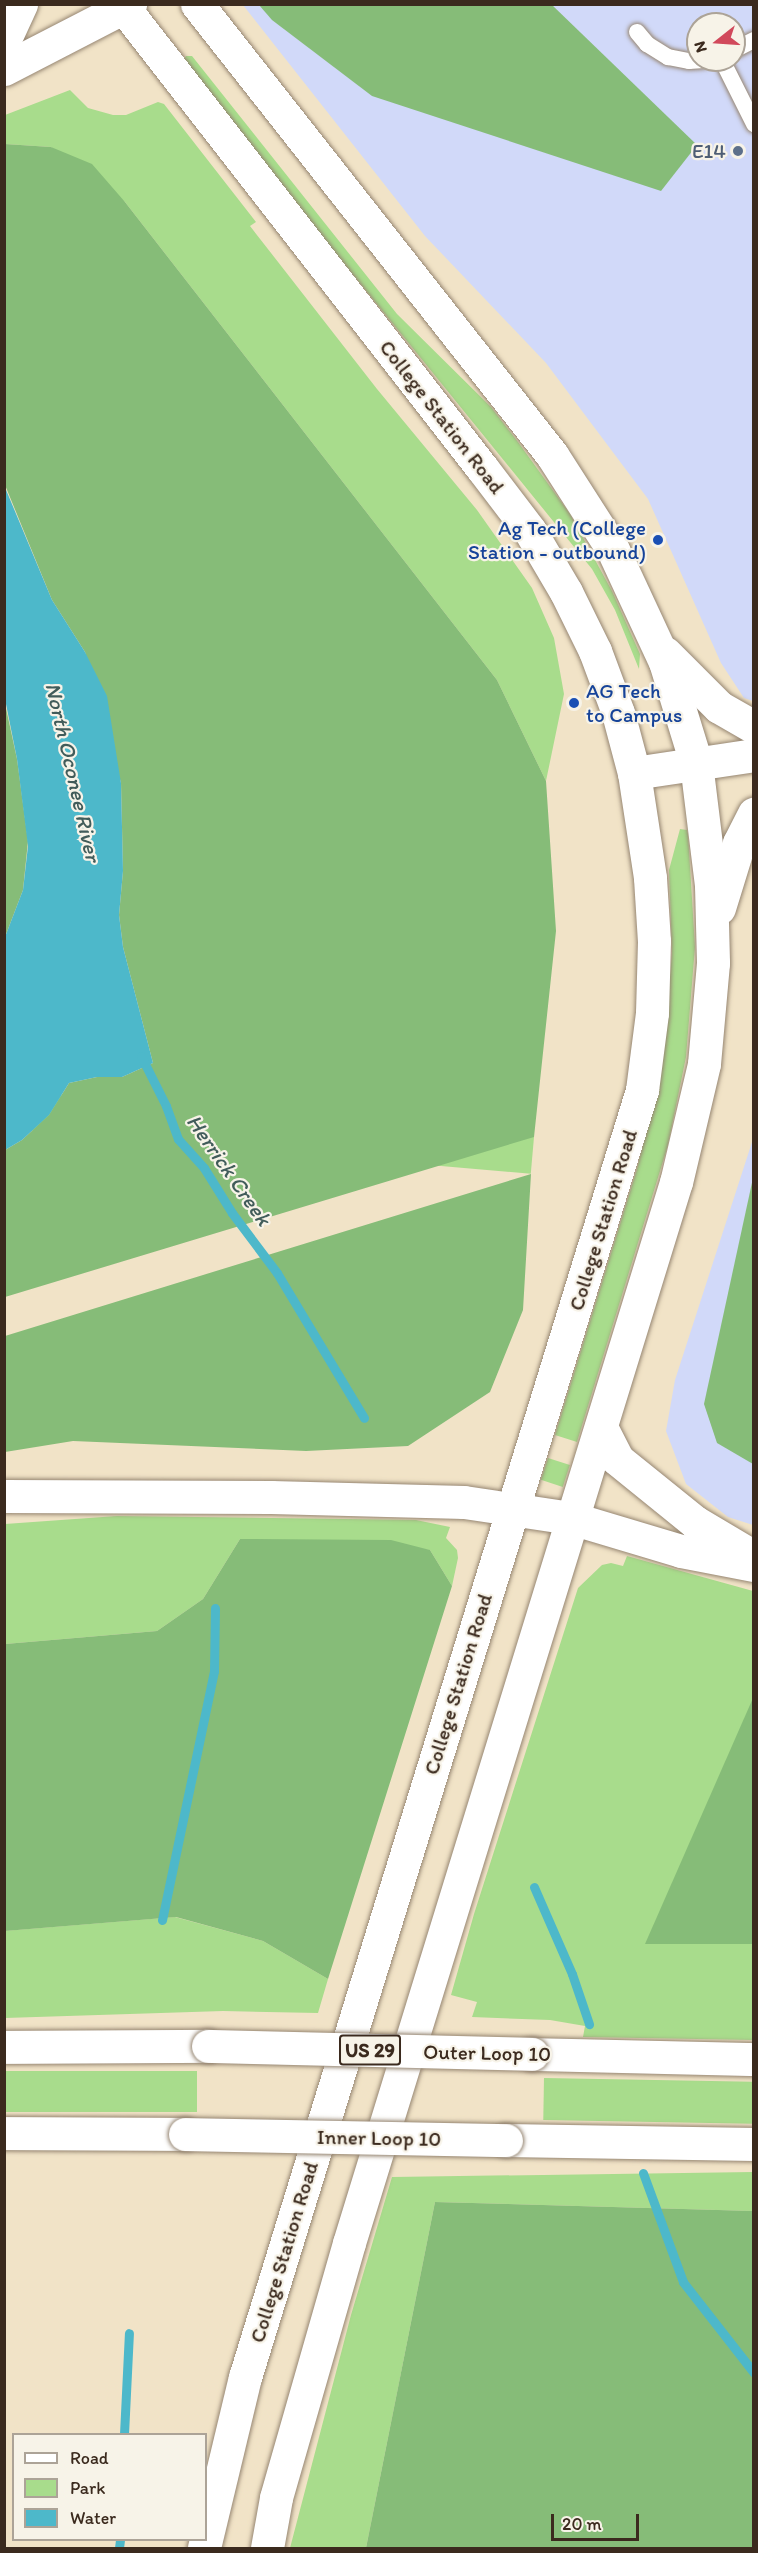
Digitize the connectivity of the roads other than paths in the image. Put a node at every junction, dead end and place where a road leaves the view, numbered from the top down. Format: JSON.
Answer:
{"nodes":[{"id":1,"x":21,"y":4,"type":"edge"},
{"id":2,"x":197,"y":4,"type":"edge"},
{"id":3,"x":125,"y":6,"type":"edge"},
{"id":4,"x":637,"y":32,"type":"dead end"},
{"id":5,"x":4,"y":41,"type":"edge"},
{"id":6,"x":686,"y":60,"type":"edge"},
{"id":7,"x":4,"y":69,"type":"edge"},
{"id":8,"x":728,"y":72,"type":"edge"},
{"id":9,"x":753,"y":124,"type":"edge"},
{"id":10,"x":658,"y":645,"type":"junction"},
{"id":11,"x":753,"y":727,"type":"edge"},
{"id":12,"x":753,"y":755,"type":"edge"},
{"id":13,"x":696,"y":763,"type":"junction"},
{"id":14,"x":634,"y":773,"type":"junction"},
{"id":15,"x":753,"y":814,"type":"edge"},
{"id":16,"x":712,"y":930,"type":"junction"},
{"id":17,"x":601,"y":1427,"type":"junction"},
{"id":18,"x":4,"y":1496,"type":"edge"},
{"id":19,"x":512,"y":1508,"type":"junction"},
{"id":20,"x":571,"y":1518,"type":"junction"},
{"id":21,"x":753,"y":1557,"type":"edge"},
{"id":22,"x":753,"y":1565,"type":"edge"},
{"id":23,"x":4,"y":2047,"type":"edge"},
{"id":24,"x":753,"y":2059,"type":"edge"},
{"id":25,"x":4,"y":2133,"type":"edge"},
{"id":26,"x":753,"y":2144,"type":"edge"},
{"id":27,"x":207,"y":2535,"type":"edge"},
{"id":28,"x":267,"y":2548,"type":"edge"}],
"edges":[{"from":1,"to":5,"type":"main road"},
{"from":2,"to":10,"type":"main road"},
{"from":3,"to":7,"type":"main road"},
{"from":3,"to":14,"type":"main road","name":"College Station Road"},
{"from":4,"to":6,"type":"lane"},
{"from":8,"to":9,"type":"lane"},
{"from":10,"to":11,"type":"main road"},
{"from":10,"to":13,"type":"main road"},
{"from":12,"to":13,"type":"main road"},
{"from":13,"to":14,"type":"main road"},
{"from":13,"to":16,"type":"main road"},
{"from":14,"to":19,"type":"main road","name":"College Station Road"},
{"from":15,"to":16,"type":"main road"},
{"from":16,"to":17,"type":"main road"},
{"from":17,"to":20,"type":"main road"},
{"from":17,"to":21,"type":"main road"},
{"from":18,"to":19,"type":"main road"},
{"from":19,"to":20,"type":"main road"},
{"from":19,"to":27,"type":"main road","name":"College Station Road"},
{"from":20,"to":22,"type":"main road"},
{"from":20,"to":28,"type":"main road"},
{"from":23,"to":24,"type":"main road","name":"Outer Loop 10","number":"US 29","bridge":true},
{"from":25,"to":26,"type":"main road","name":"Inner Loop 10","bridge":true}]}
